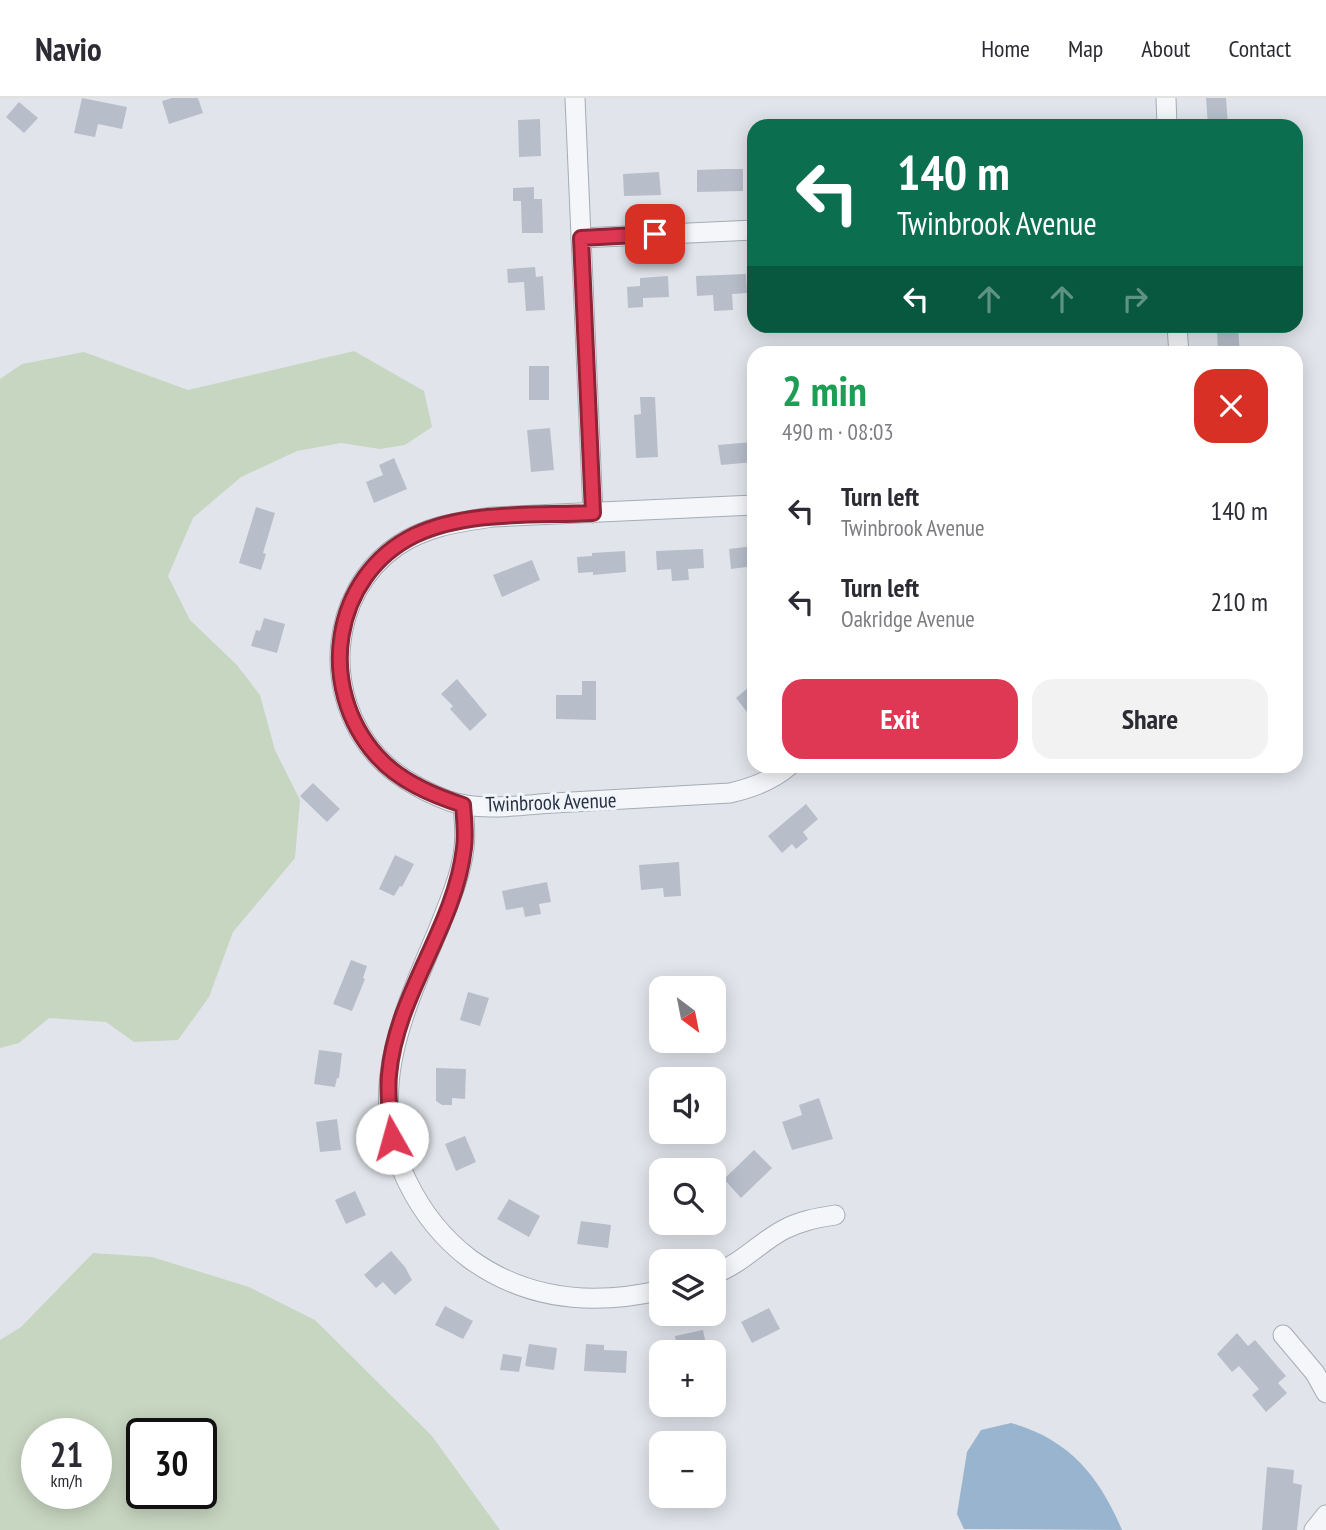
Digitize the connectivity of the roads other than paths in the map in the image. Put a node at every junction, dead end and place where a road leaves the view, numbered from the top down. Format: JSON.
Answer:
{"nodes":[{"id":1,"x":575,"y":98,"type":"edge"},
{"id":2,"x":1166,"y":98,"type":"edge"},
{"id":3,"x":1167,"y":119,"type":"edge"},
{"id":4,"x":747,"y":230,"type":"edge"},
{"id":5,"x":581,"y":238,"type":"junction"},
{"id":6,"x":747,"y":506,"type":"edge"},
{"id":7,"x":593,"y":513,"type":"junction"},
{"id":8,"x":778,"y":773,"type":"edge"},
{"id":9,"x":463,"y":805,"type":"junction"},
{"id":10,"x":835,"y":1215,"type":"dead end"},
{"id":11,"x":726,"y":1268,"type":"edge"},
{"id":12,"x":649,"y":1292,"type":"edge"},
{"id":13,"x":1283,"y":1335,"type":"dead end"},
{"id":14,"x":1326,"y":1393,"type":"edge"},
{"id":15,"x":1326,"y":1516,"type":"edge"},
{"id":16,"x":1314,"y":1530,"type":"edge"}],
"edges":[{"from":1,"to":5,"type":"street"},
{"from":2,"to":3,"type":"street"},
{"from":4,"to":5,"type":"street"},
{"from":5,"to":7,"type":"street"},
{"from":6,"to":7,"type":"street","name":"Twinbrook Avenue"},
{"from":7,"to":9,"type":"street","name":"Twinbrook Avenue"},
{"from":8,"to":9,"type":"street","name":"Twinbrook Avenue"},
{"from":9,"to":12,"type":"street"},
{"from":10,"to":11,"type":"street"},
{"from":13,"to":14,"type":"street"},
{"from":15,"to":16,"type":"street"}]}
